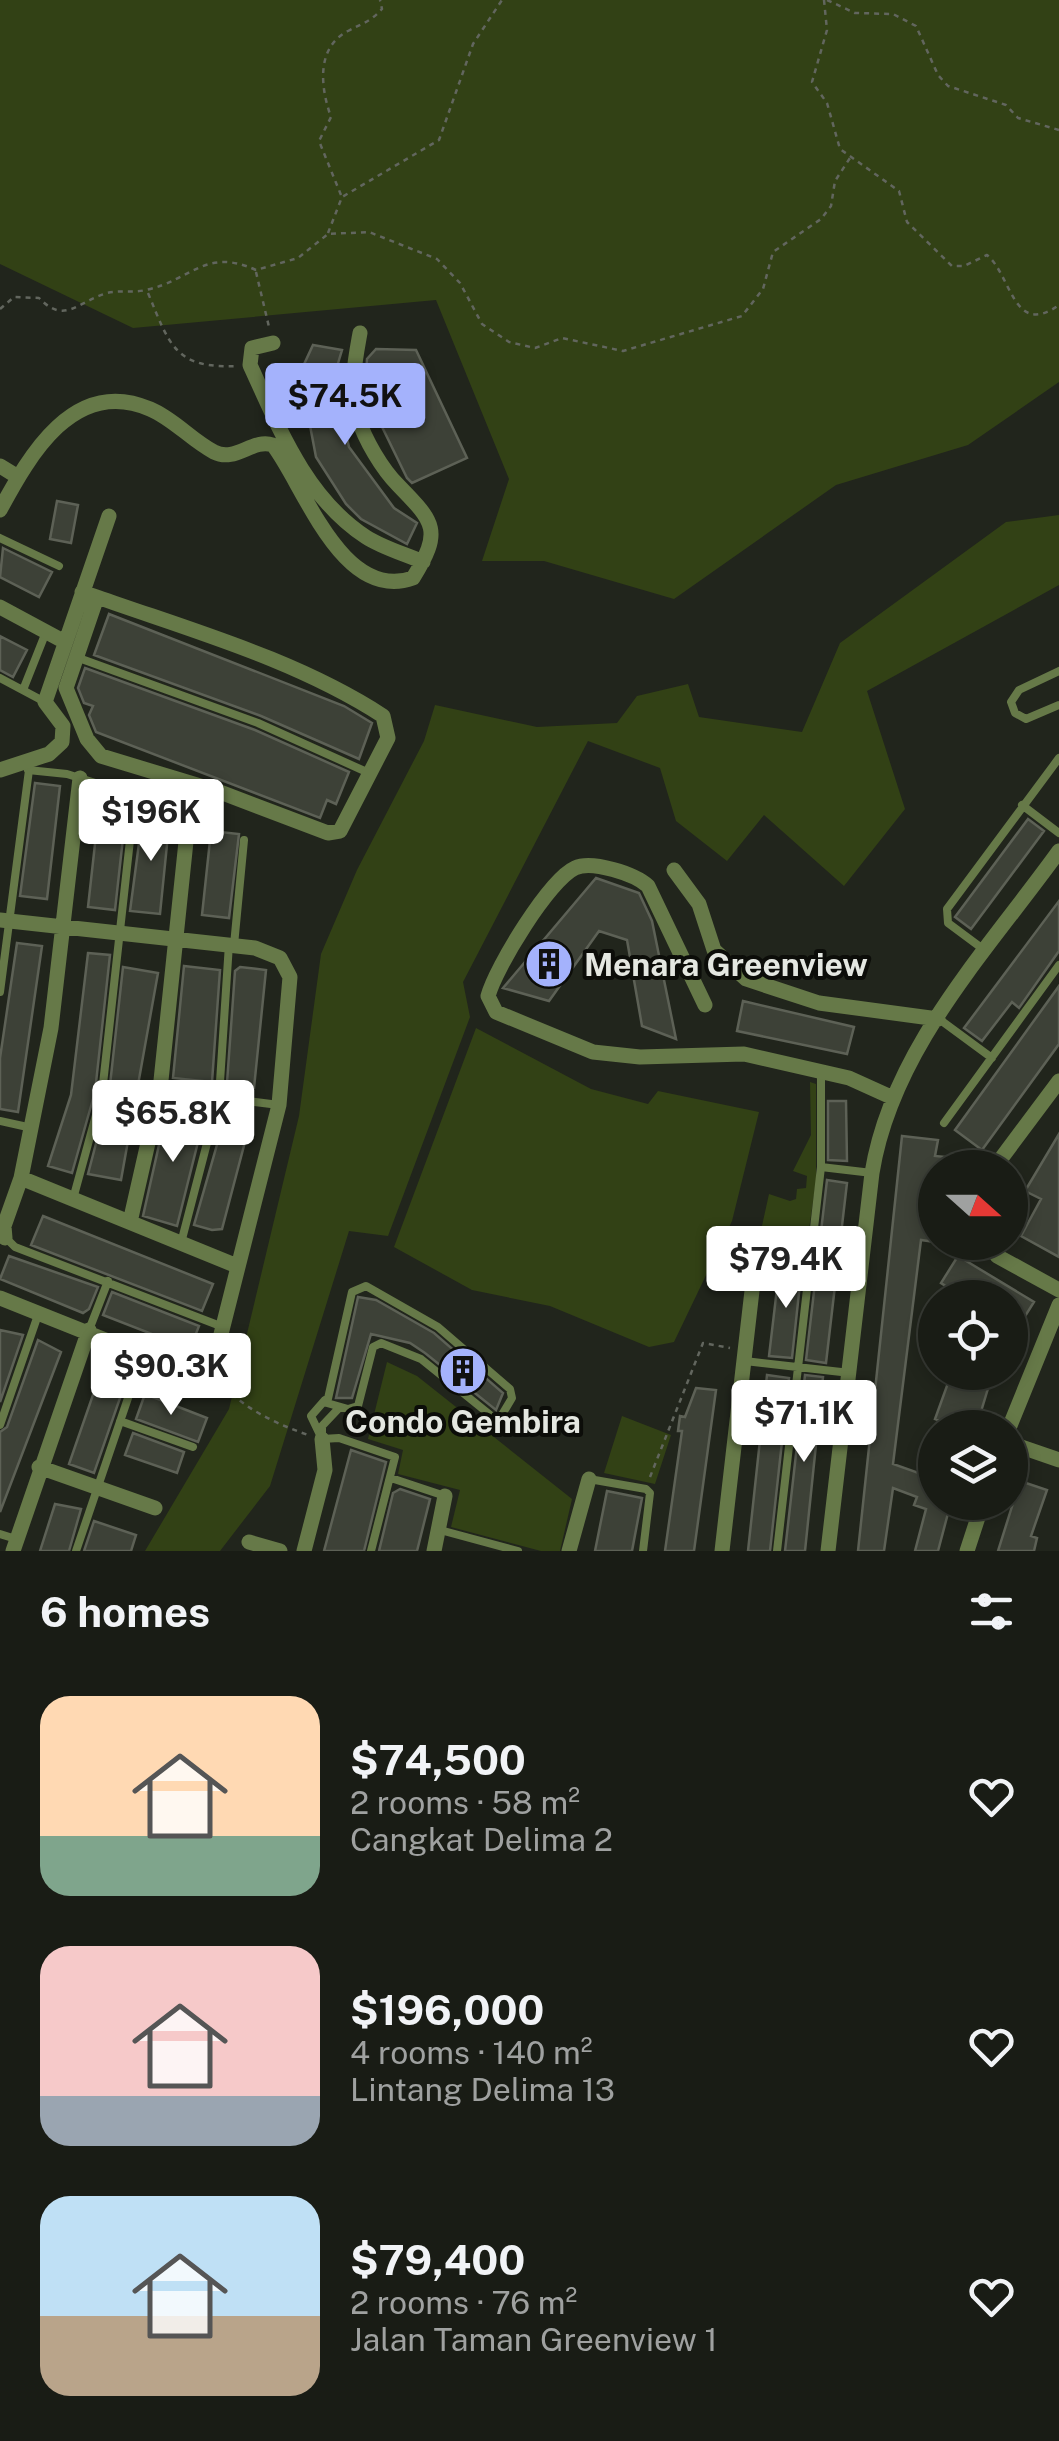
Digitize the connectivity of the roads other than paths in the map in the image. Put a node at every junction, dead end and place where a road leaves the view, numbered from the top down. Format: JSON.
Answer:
{"nodes":[{"id":1,"x":360,"y":332,"type":"dead end"},
{"id":2,"x":273,"y":343,"type":"road end"},
{"id":3,"x":0,"y":466,"type":"edge"},
{"id":4,"x":18,"y":477,"type":"junction"},
{"id":5,"x":0,"y":510,"type":"edge"},
{"id":6,"x":108,"y":516,"type":"dead end"},
{"id":7,"x":0,"y":538,"type":"edge"},
{"id":8,"x":423,"y":562,"type":"junction"},
{"id":9,"x":59,"y":566,"type":"dead end"},
{"id":10,"x":90,"y":594,"type":"junction"},
{"id":11,"x":0,"y":607,"type":"edge"},
{"id":12,"x":46,"y":632,"type":"junction"},
{"id":13,"x":66,"y":642,"type":"junction"},
{"id":14,"x":76,"y":657,"type":"junction"},
{"id":15,"x":1059,"y":671,"type":"edge"},
{"id":16,"x":0,"y":678,"type":"edge"},
{"id":17,"x":23,"y":690,"type":"junction"},
{"id":18,"x":44,"y":702,"type":"junction"},
{"id":19,"x":1059,"y":705,"type":"edge"},
{"id":20,"x":1059,"y":758,"type":"edge"},
{"id":21,"x":5,"y":769,"type":"edge"},
{"id":22,"x":29,"y":770,"type":"junction"},
{"id":23,"x":373,"y":774,"type":"junction"},
{"id":24,"x":80,"y":778,"type":"junction"},
{"id":25,"x":135,"y":795,"type":"junction"},
{"id":26,"x":1022,"y":805,"type":"junction"},
{"id":27,"x":188,"y":832,"type":"joint"},
{"id":28,"x":1059,"y":833,"type":"edge"},
{"id":29,"x":244,"y":840,"type":"dead end"},
{"id":30,"x":1059,"y":851,"type":"edge"},
{"id":31,"x":674,"y":870,"type":"dead end"},
{"id":32,"x":5,"y":921,"type":"edge"},
{"id":33,"x":62,"y":927,"type":"junction"},
{"id":34,"x":122,"y":932,"type":"junction"},
{"id":35,"x":177,"y":936,"type":"junction"},
{"id":36,"x":231,"y":944,"type":"junction"},
{"id":37,"x":987,"y":952,"type":"junction"},
{"id":38,"x":1059,"y":966,"type":"edge"},
{"id":39,"x":0,"y":992,"type":"edge"},
{"id":40,"x":704,"y":1005,"type":"dead end"},
{"id":41,"x":938,"y":1019,"type":"junction"},
{"id":42,"x":992,"y":1058,"type":"junction"},
{"id":43,"x":821,"y":1072,"type":"junction"},
{"id":44,"x":1059,"y":1081,"type":"edge"},
{"id":45,"x":160,"y":1090,"type":"junction"},
{"id":46,"x":891,"y":1096,"type":"junction"},
{"id":47,"x":219,"y":1097,"type":"junction"},
{"id":48,"x":279,"y":1105,"type":"junction"},
{"id":49,"x":0,"y":1121,"type":"edge"},
{"id":50,"x":944,"y":1122,"type":"dead end"},
{"id":51,"x":32,"y":1128,"type":"junction"},
{"id":52,"x":1007,"y":1150,"type":"edge"},
{"id":53,"x":821,"y":1167,"type":"junction"},
{"id":54,"x":872,"y":1174,"type":"junction"},
{"id":55,"x":21,"y":1178,"type":"junction"},
{"id":56,"x":73,"y":1199,"type":"junction"},
{"id":57,"x":130,"y":1222,"type":"junction"},
{"id":58,"x":5,"y":1238,"type":"joint"},
{"id":59,"x":182,"y":1244,"type":"junction"},
{"id":60,"x":756,"y":1256,"type":"dead end"},
{"id":61,"x":1004,"y":1260,"type":"edge"},
{"id":62,"x":237,"y":1266,"type":"junction"},
{"id":63,"x":108,"y":1280,"type":"junction"},
{"id":64,"x":1059,"y":1290,"type":"edge"},
{"id":65,"x":0,"y":1298,"type":"edge"},
{"id":66,"x":1059,"y":1305,"type":"edge"},
{"id":67,"x":40,"y":1312,"type":"junction"},
{"id":68,"x":223,"y":1327,"type":"junction"},
{"id":69,"x":88,"y":1330,"type":"junction"},
{"id":70,"x":143,"y":1354,"type":"junction"},
{"id":71,"x":746,"y":1356,"type":"junction"},
{"id":72,"x":798,"y":1367,"type":"junction"},
{"id":73,"x":850,"y":1373,"type":"junction"},
{"id":74,"x":325,"y":1400,"type":"junction"},
{"id":75,"x":339,"y":1408,"type":"junction"},
{"id":76,"x":1016,"y":1410,"type":"edge"},
{"id":77,"x":120,"y":1422,"type":"junction"},
{"id":78,"x":0,"y":1424,"type":"edge"},
{"id":79,"x":322,"y":1439,"type":"junction"},
{"id":80,"x":194,"y":1446,"type":"dead end"},
{"id":81,"x":1028,"y":1449,"type":"edge"},
{"id":82,"x":1059,"y":1460,"type":"edge"},
{"id":83,"x":40,"y":1467,"type":"junction"},
{"id":84,"x":390,"y":1478,"type":"junction"},
{"id":85,"x":589,"y":1479,"type":"joint"},
{"id":86,"x":97,"y":1488,"type":"junction"},
{"id":87,"x":445,"y":1496,"type":"joint"},
{"id":88,"x":155,"y":1508,"type":"dead end"},
{"id":89,"x":977,"y":1520,"type":"edge"},
{"id":90,"x":440,"y":1530,"type":"junction"},
{"id":91,"x":10,"y":1542,"type":"edge"},
{"id":92,"x":248,"y":1542,"type":"dead end"},
{"id":93,"x":500,"y":1549,"type":"edge"},
{"id":94,"x":76,"y":1551,"type":"edge"},
{"id":95,"x":280,"y":1551,"type":"edge"},
{"id":96,"x":304,"y":1551,"type":"edge"},
{"id":97,"x":371,"y":1551,"type":"edge"},
{"id":98,"x":434,"y":1551,"type":"edge"},
{"id":99,"x":518,"y":1551,"type":"edge"},
{"id":100,"x":569,"y":1551,"type":"edge"},
{"id":101,"x":644,"y":1551,"type":"edge"},
{"id":102,"x":722,"y":1551,"type":"edge"},
{"id":103,"x":778,"y":1551,"type":"edge"},
{"id":104,"x":828,"y":1551,"type":"edge"},
{"id":105,"x":967,"y":1551,"type":"edge"}],
"edges":[{"from":1,"to":8,"type":"street"},
{"from":2,"to":8,"type":"street"},
{"from":3,"to":4,"type":"street"},
{"from":4,"to":5,"type":"street"},
{"from":4,"to":8,"type":"street"},
{"from":6,"to":10,"type":"street"},
{"from":7,"to":9,"type":"lane"},
{"from":10,"to":13,"type":"street"},
{"from":10,"to":14,"type":"street"},
{"from":10,"to":23,"type":"street"},
{"from":11,"to":12,"type":"street"},
{"from":12,"to":13,"type":"street"},
{"from":12,"to":17,"type":"lane"},
{"from":13,"to":18,"type":"street"},
{"from":14,"to":23,"type":"lane"},
{"from":14,"to":23,"type":"street"},
{"from":15,"to":19,"type":"lane"},
{"from":16,"to":17,"type":"lane"},
{"from":17,"to":18,"type":"lane"},
{"from":18,"to":21,"type":"street"},
{"from":20,"to":26,"type":"lane"},
{"from":21,"to":22,"type":"lane"},
{"from":22,"to":24,"type":"lane"},
{"from":22,"to":32,"type":"lane"},
{"from":24,"to":25,"type":"lane"},
{"from":24,"to":33,"type":"street"},
{"from":25,"to":27,"type":"lane"},
{"from":25,"to":34,"type":"lane"},
{"from":26,"to":28,"type":"lane"},
{"from":26,"to":37,"type":"lane"},
{"from":27,"to":35,"type":"street"},
{"from":29,"to":36,"type":"lane"},
{"from":30,"to":37,"type":"street"},
{"from":31,"to":41,"type":"street"},
{"from":32,"to":33,"type":"street"},
{"from":32,"to":39,"type":"lane"},
{"from":33,"to":34,"type":"street"},
{"from":33,"to":51,"type":"street"},
{"from":34,"to":35,"type":"street"},
{"from":34,"to":56,"type":"lane"},
{"from":35,"to":36,"type":"street"},
{"from":35,"to":45,"type":"street"},
{"from":36,"to":47,"type":"lane"},
{"from":36,"to":48,"type":"street"},
{"from":37,"to":41,"type":"street"},
{"from":38,"to":42,"type":"lane"},
{"from":40,"to":43,"type":"street"},
{"from":41,"to":42,"type":"lane"},
{"from":41,"to":46,"type":"street"},
{"from":42,"to":50,"type":"lane"},
{"from":43,"to":46,"type":"street"},
{"from":43,"to":53,"type":"lane"},
{"from":44,"to":52,"type":"street"},
{"from":45,"to":47,"type":"lane"},
{"from":45,"to":57,"type":"street"},
{"from":46,"to":54,"type":"street"},
{"from":47,"to":48,"type":"lane"},
{"from":47,"to":59,"type":"lane"},
{"from":48,"to":62,"type":"street"},
{"from":49,"to":51,"type":"lane"},
{"from":51,"to":55,"type":"street"},
{"from":53,"to":54,"type":"lane"},
{"from":53,"to":72,"type":"lane"},
{"from":54,"to":73,"type":"street"},
{"from":55,"to":56,"type":"street"},
{"from":55,"to":58,"type":"street"},
{"from":56,"to":57,"type":"street"},
{"from":57,"to":59,"type":"street"},
{"from":58,"to":63,"type":"lane"},
{"from":59,"to":62,"type":"street"},
{"from":60,"to":71,"type":"street"},
{"from":61,"to":64,"type":"street"},
{"from":62,"to":68,"type":"street"},
{"from":63,"to":68,"type":"lane"},
{"from":63,"to":69,"type":"lane"},
{"from":65,"to":67,"type":"street"},
{"from":66,"to":76,"type":"street"},
{"from":67,"to":69,"type":"street"},
{"from":67,"to":78,"type":"lane"},
{"from":68,"to":70,"type":"street"},
{"from":69,"to":70,"type":"street"},
{"from":69,"to":83,"type":"street"},
{"from":70,"to":77,"type":"lane"},
{"from":71,"to":72,"type":"lane"},
{"from":71,"to":102,"type":"street"},
{"from":72,"to":73,"type":"lane"},
{"from":72,"to":103,"type":"lane"},
{"from":73,"to":104,"type":"street"},
{"from":74,"to":75,"type":"lane"},
{"from":74,"to":75,"type":"lane"},
{"from":74,"to":79,"type":"lane"},
{"from":75,"to":79,"type":"lane"},
{"from":77,"to":80,"type":"lane"},
{"from":77,"to":86,"type":"lane"},
{"from":79,"to":84,"type":"lane"},
{"from":79,"to":96,"type":"street"},
{"from":81,"to":82,"type":"street"},
{"from":83,"to":86,"type":"street"},
{"from":83,"to":91,"type":"street"},
{"from":84,"to":87,"type":"lane"},
{"from":84,"to":97,"type":"lane"},
{"from":85,"to":100,"type":"street"},
{"from":85,"to":101,"type":"lane"},
{"from":86,"to":88,"type":"street"},
{"from":86,"to":94,"type":"lane"},
{"from":87,"to":90,"type":"street"},
{"from":89,"to":105,"type":"street"},
{"from":90,"to":93,"type":"lane"},
{"from":90,"to":98,"type":"street"},
{"from":92,"to":95,"type":"street"},
{"from":93,"to":99,"type":"lane"}]}
